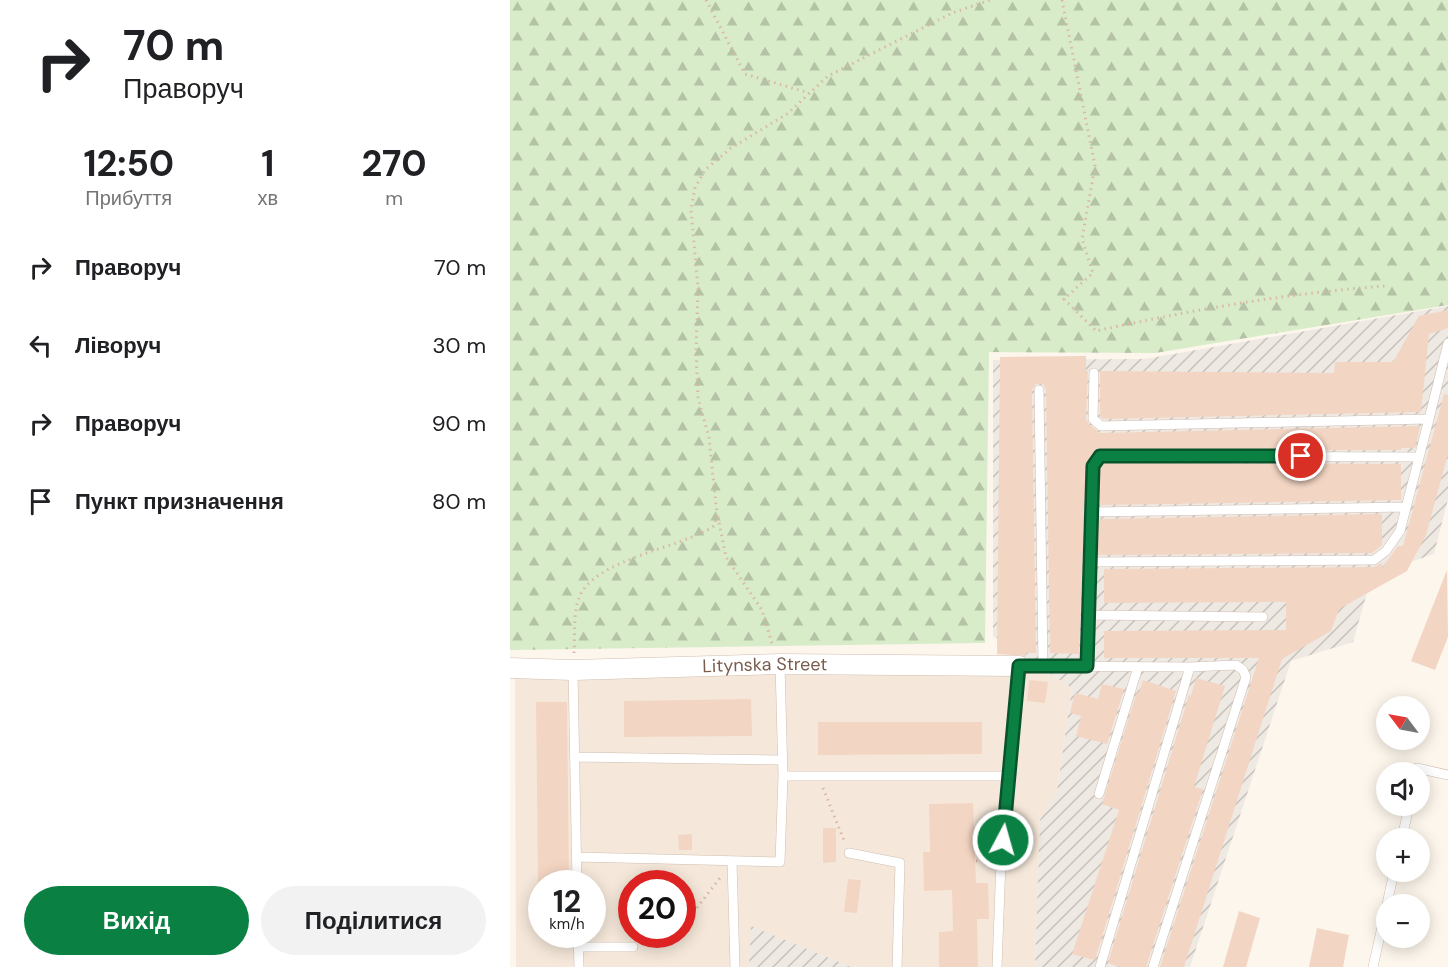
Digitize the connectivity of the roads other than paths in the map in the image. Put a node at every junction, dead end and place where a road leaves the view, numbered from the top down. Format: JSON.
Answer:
{"nodes":[{"id":1,"x":1448,"y":343,"type":"edge"},
{"id":2,"x":1094,"y":373,"type":"dead end"},
{"id":3,"x":1040,"y":390,"type":"dead end"},
{"id":4,"x":1429,"y":419,"type":"junction"},
{"id":5,"x":1419,"y":457,"type":"junction"},
{"id":6,"x":1406,"y":507,"type":"junction"},
{"id":7,"x":1092,"y":512,"type":"junction"},
{"id":8,"x":1090,"y":562,"type":"junction"},
{"id":9,"x":1089,"y":615,"type":"junction"},
{"id":10,"x":1263,"y":616,"type":"dead end"},
{"id":11,"x":777,"y":664,"type":"junction"},
{"id":12,"x":1019,"y":666,"type":"junction"},
{"id":13,"x":1043,"y":666,"type":"junction"},
{"id":14,"x":1087,"y":666,"type":"junction"},
{"id":15,"x":1138,"y":667,"type":"junction"},
{"id":16,"x":1190,"y":667,"type":"junction"},
{"id":17,"x":510,"y":668,"type":"edge"},
{"id":18,"x":573,"y":670,"type":"junction"},
{"id":19,"x":575,"y":757,"type":"junction"},
{"id":20,"x":782,"y":760,"type":"junction"},
{"id":21,"x":1430,"y":771,"type":"edge"},
{"id":22,"x":1448,"y":775,"type":"edge"},
{"id":23,"x":783,"y":776,"type":"junction"},
{"id":24,"x":1009,"y":776,"type":"junction"},
{"id":25,"x":1100,"y":794,"type":"dead end"},
{"id":26,"x":849,"y":853,"type":"road end"},
{"id":27,"x":577,"y":857,"type":"junction"},
{"id":28,"x":732,"y":861,"type":"junction"},
{"id":29,"x":577,"y":870,"type":"edge"},
{"id":30,"x":579,"y":948,"type":"edge"},
{"id":31,"x":1377,"y":948,"type":"edge"},
{"id":32,"x":579,"y":967,"type":"edge"},
{"id":33,"x":735,"y":967,"type":"edge"},
{"id":34,"x":897,"y":967,"type":"edge"},
{"id":35,"x":997,"y":967,"type":"edge"},
{"id":36,"x":1100,"y":967,"type":"edge"},
{"id":37,"x":1153,"y":967,"type":"edge"},
{"id":38,"x":1373,"y":967,"type":"edge"}],
"edges":[{"from":1,"to":4,"type":"lane"},
{"from":2,"to":4,"type":"lane"},
{"from":3,"to":13,"type":"lane"},
{"from":4,"to":5,"type":"lane"},
{"from":5,"to":6,"type":"lane"},
{"from":5,"to":7,"type":"lane"},
{"from":6,"to":7,"type":"lane"},
{"from":6,"to":8,"type":"lane"},
{"from":7,"to":8,"type":"lane"},
{"from":8,"to":9,"type":"lane"},
{"from":9,"to":10,"type":"lane"},
{"from":9,"to":14,"type":"lane"},
{"from":11,"to":12,"type":"street","name":"Litynska Street"},
{"from":11,"to":18,"type":"street","name":"Litynska Street"},
{"from":11,"to":20,"type":"lane"},
{"from":12,"to":13,"type":"lane"},
{"from":12,"to":24,"type":"lane"},
{"from":13,"to":14,"type":"lane"},
{"from":14,"to":15,"type":"lane"},
{"from":15,"to":16,"type":"lane"},
{"from":15,"to":25,"type":"lane"},
{"from":16,"to":36,"type":"lane"},
{"from":16,"to":37,"type":"lane"},
{"from":17,"to":18,"type":"street","name":"Litynska Street"},
{"from":18,"to":19,"type":"lane"},
{"from":19,"to":20,"type":"lane"},
{"from":19,"to":27,"type":"lane"},
{"from":20,"to":23,"type":"lane"},
{"from":21,"to":22,"type":"lane"},
{"from":23,"to":24,"type":"lane"},
{"from":23,"to":28,"type":"lane"},
{"from":24,"to":35,"type":"lane"},
{"from":26,"to":34,"type":"lane"},
{"from":27,"to":28,"type":"lane"},
{"from":27,"to":29,"type":"lane"},
{"from":28,"to":33,"type":"lane"},
{"from":30,"to":32,"type":"lane"},
{"from":31,"to":38,"type":"lane"}]}
